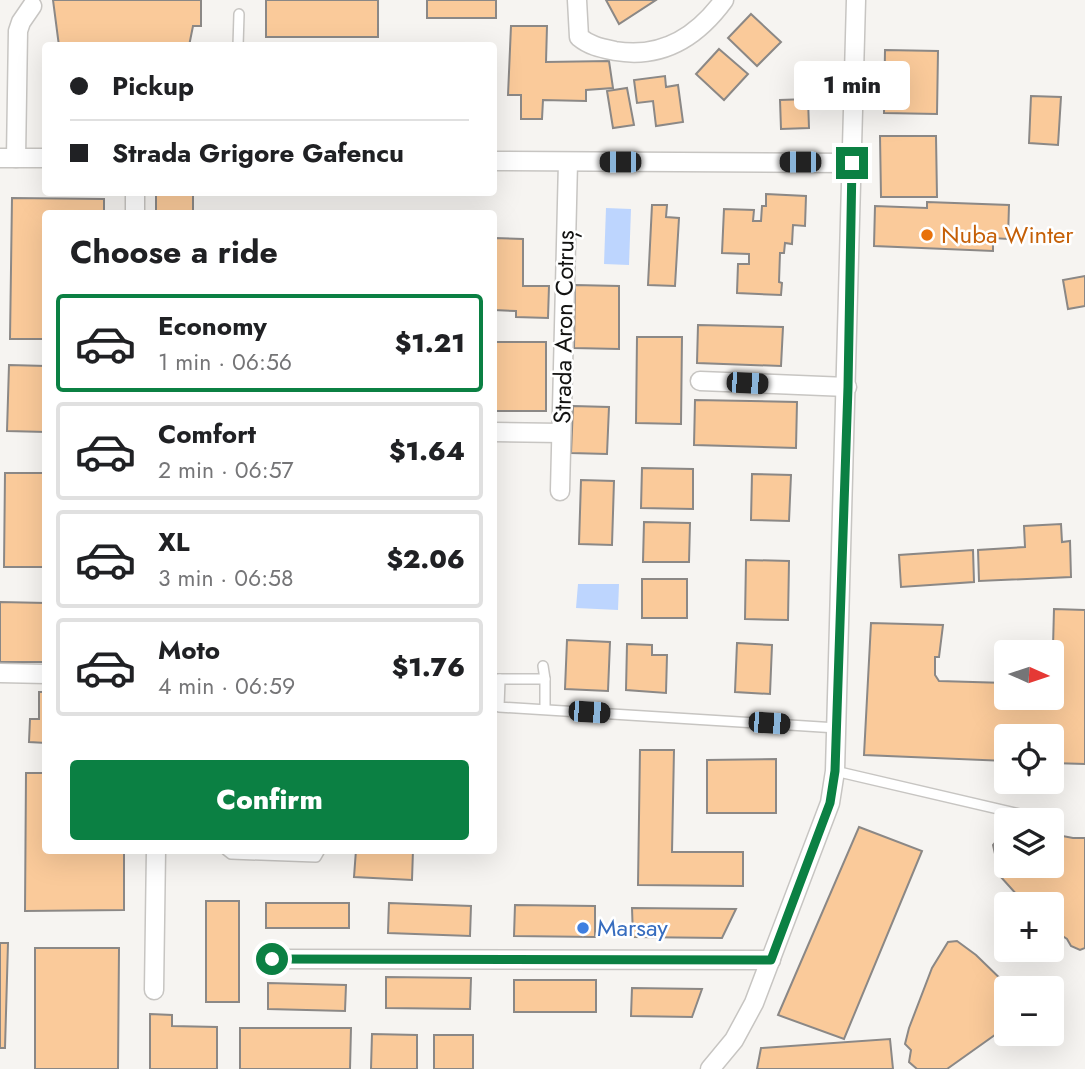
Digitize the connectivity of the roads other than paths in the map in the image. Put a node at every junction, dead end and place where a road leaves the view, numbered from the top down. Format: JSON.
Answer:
{"nodes":[{"id":1,"x":577,"y":0,"type":"edge"},
{"id":2,"x":724,"y":0,"type":"edge"},
{"id":3,"x":856,"y":0,"type":"edge"},
{"id":4,"x":32,"y":6,"type":"dead end"},
{"id":5,"x":239,"y":14,"type":"dead end"},
{"id":6,"x":239,"y":42,"type":"edge"},
{"id":7,"x":8,"y":158,"type":"edge"},
{"id":8,"x":42,"y":158,"type":"edge"},
{"id":9,"x":497,"y":161,"type":"edge"},
{"id":10,"x":568,"y":162,"type":"junction"},
{"id":11,"x":852,"y":163,"type":"junction"},
{"id":12,"x":700,"y":381,"type":"dead end"},
{"id":13,"x":848,"y":387,"type":"junction"},
{"id":14,"x":497,"y":432,"type":"edge"},
{"id":15,"x":561,"y":433,"type":"junction"},
{"id":16,"x":560,"y":491,"type":"dead end"},
{"id":17,"x":543,"y":666,"type":"dead end"},
{"id":18,"x":0,"y":673,"type":"edge"},
{"id":19,"x":42,"y":674,"type":"edge"},
{"id":20,"x":497,"y":679,"type":"edge"},
{"id":21,"x":545,"y":679,"type":"junction"},
{"id":22,"x":545,"y":709,"type":"junction"},
{"id":23,"x":837,"y":728,"type":"junction"},
{"id":24,"x":835,"y":771,"type":"junction"},
{"id":25,"x":994,"y":808,"type":"edge"},
{"id":26,"x":156,"y":854,"type":"edge"},
{"id":27,"x":231,"y":854,"type":"edge"},
{"id":28,"x":251,"y":854,"type":"edge"},
{"id":29,"x":282,"y":854,"type":"edge"},
{"id":30,"x":318,"y":854,"type":"edge"},
{"id":31,"x":272,"y":959,"type":"dead end"},
{"id":32,"x":771,"y":960,"type":"junction"},
{"id":33,"x":153,"y":990,"type":"dead end"},
{"id":34,"x":710,"y":1069,"type":"edge"}],
"edges":[{"from":1,"to":2,"type":"street"},
{"from":3,"to":11,"type":"street"},
{"from":4,"to":7,"type":"street"},
{"from":5,"to":6,"type":"lane"},
{"from":7,"to":8,"type":"street"},
{"from":9,"to":10,"type":"street"},
{"from":10,"to":11,"type":"street"},
{"from":10,"to":15,"type":"street","name":"Strada Aron Cotruș"},
{"from":11,"to":13,"type":"street"},
{"from":12,"to":13,"type":"street"},
{"from":13,"to":23,"type":"street"},
{"from":14,"to":15,"type":"street"},
{"from":15,"to":16,"type":"street","name":"Strada Aron Cotruș"},
{"from":17,"to":21,"type":"lane"},
{"from":18,"to":19,"type":"street"},
{"from":20,"to":21,"type":"lane"},
{"from":20,"to":22,"type":"lane"},
{"from":21,"to":22,"type":"lane"},
{"from":22,"to":23,"type":"lane"},
{"from":23,"to":24,"type":"street"},
{"from":24,"to":25,"type":"lane"},
{"from":24,"to":32,"type":"street"},
{"from":26,"to":33,"type":"street"},
{"from":27,"to":28,"type":"lane"},
{"from":29,"to":30,"type":"lane"},
{"from":31,"to":32,"type":"street"},
{"from":32,"to":34,"type":"street"}]}
